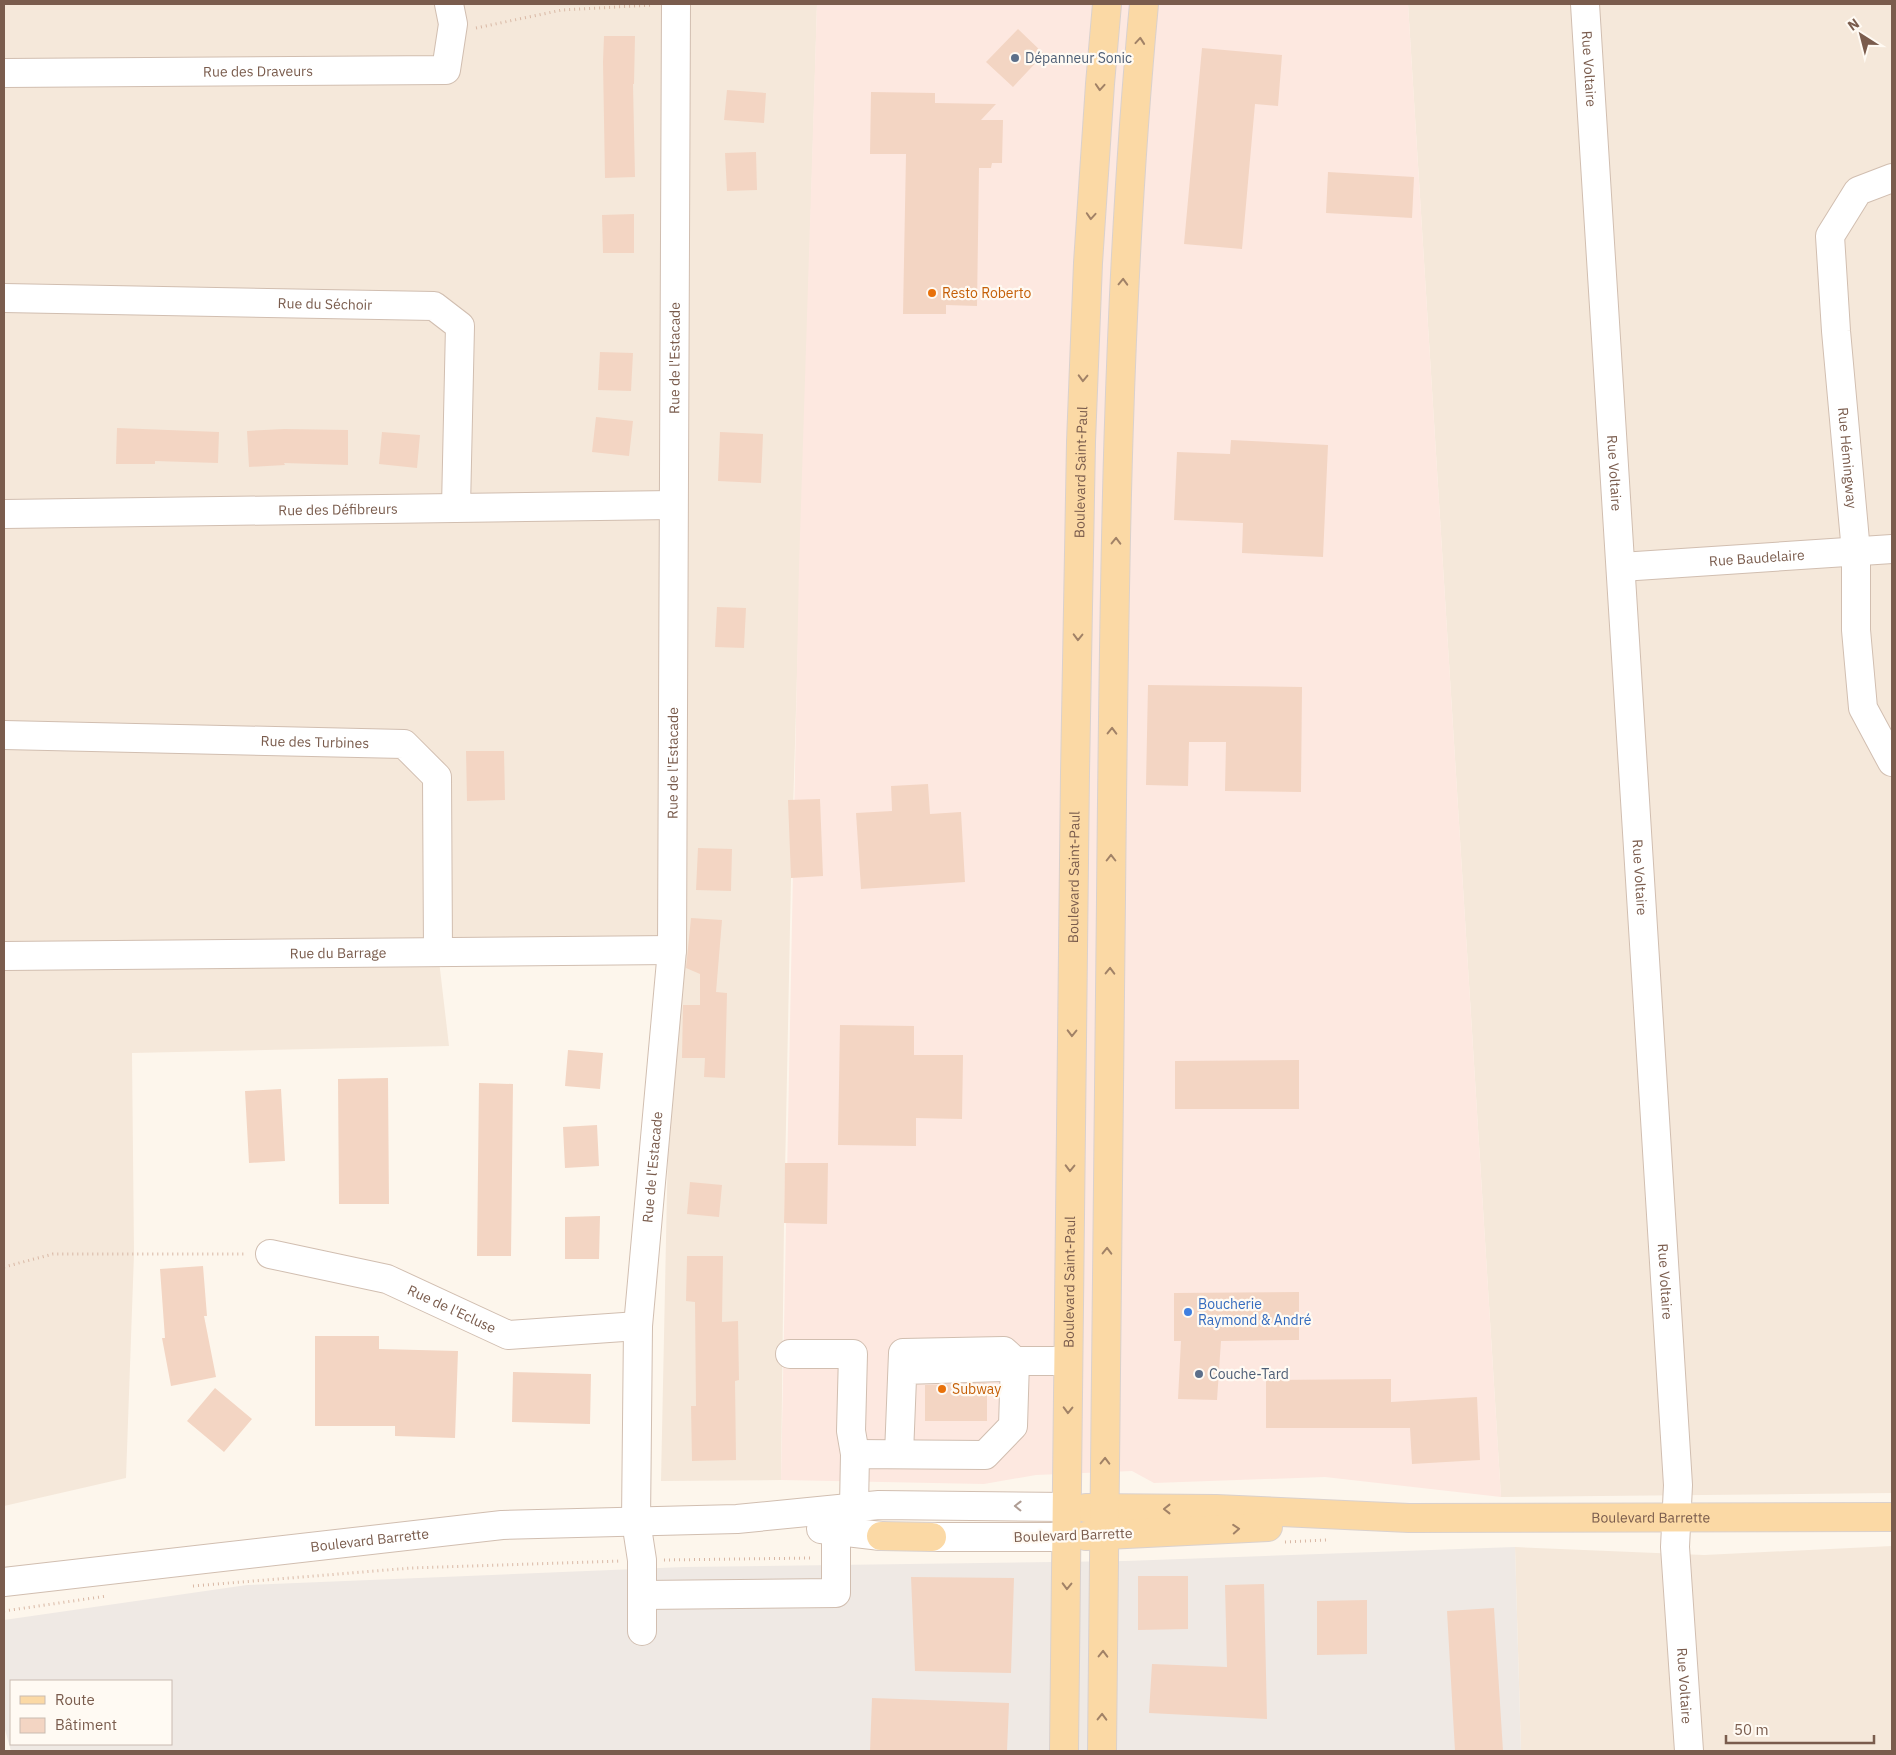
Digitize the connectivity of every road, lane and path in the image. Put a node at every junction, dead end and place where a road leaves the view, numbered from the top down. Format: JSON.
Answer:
{"nodes":[{"id":1,"x":450,"y":4,"type":"edge"},
{"id":2,"x":666,"y":4,"type":"edge"},
{"id":3,"x":1107,"y":4,"type":"edge"},
{"id":4,"x":1144,"y":4,"type":"edge"},
{"id":5,"x":1585,"y":4,"type":"edge"},
{"id":6,"x":451,"y":33,"type":"junction"},
{"id":7,"x":4,"y":73,"type":"edge"},
{"id":8,"x":1892,"y":178,"type":"edge"},
{"id":9,"x":4,"y":298,"type":"edge"},
{"id":10,"x":673,"y":505,"type":"junction"},
{"id":11,"x":456,"y":507,"type":"junction"},
{"id":12,"x":4,"y":514,"type":"edge"},
{"id":13,"x":1892,"y":549,"type":"edge"},
{"id":14,"x":1856,"y":552,"type":"junction"},
{"id":15,"x":1621,"y":567,"type":"junction"},
{"id":16,"x":4,"y":735,"type":"edge"},
{"id":17,"x":1892,"y":762,"type":"edge"},
{"id":18,"x":672,"y":950,"type":"junction"},
{"id":19,"x":438,"y":952,"type":"junction"},
{"id":20,"x":4,"y":956,"type":"edge"},
{"id":21,"x":270,"y":1254,"type":"joint"},
{"id":22,"x":4,"y":1267,"type":"edge"},
{"id":23,"x":638,"y":1326,"type":"junction"},
{"id":24,"x":790,"y":1354,"type":"dead end"},
{"id":25,"x":1068,"y":1361,"type":"junction"},
{"id":26,"x":1015,"y":1362,"type":"junction"},
{"id":27,"x":855,"y":1454,"type":"junction"},
{"id":28,"x":900,"y":1454,"type":"junction"},
{"id":29,"x":854,"y":1507,"type":"junction"},
{"id":30,"x":1067,"y":1507,"type":"junction"},
{"id":31,"x":1892,"y":1516,"type":"edge"},
{"id":32,"x":1677,"y":1518,"type":"junction"},
{"id":33,"x":737,"y":1519,"type":"junction"},
{"id":34,"x":636,"y":1521,"type":"junction"},
{"id":35,"x":1105,"y":1522,"type":"junction"},
{"id":36,"x":836,"y":1530,"type":"junction"},
{"id":37,"x":881,"y":1536,"type":"joint"},
{"id":38,"x":932,"y":1537,"type":"joint"},
{"id":39,"x":1067,"y":1537,"type":"junction"},
{"id":40,"x":1315,"y":1540,"type":"dead end"},
{"id":41,"x":1284,"y":1542,"type":"dead end"},
{"id":42,"x":811,"y":1558,"type":"dead end"},
{"id":43,"x":659,"y":1560,"type":"dead end"},
{"id":44,"x":626,"y":1561,"type":"dead end"},
{"id":45,"x":4,"y":1582,"type":"edge"},
{"id":46,"x":183,"y":1587,"type":"dead end"},
{"id":47,"x":116,"y":1594,"type":"dead end"},
{"id":48,"x":642,"y":1595,"type":"junction"},
{"id":49,"x":4,"y":1610,"type":"edge"},
{"id":50,"x":642,"y":1631,"type":"dead end"},
{"id":51,"x":1064,"y":1751,"type":"edge"},
{"id":52,"x":1102,"y":1751,"type":"edge"},
{"id":53,"x":1689,"y":1751,"type":"edge"}],
"edges":[{"from":1,"to":6,"type":"street","name":"Rue des Draveurs"},
{"from":2,"to":6,"type":"path"},
{"from":2,"to":10,"type":"street","name":"Rue de l'Estacade"},
{"from":3,"to":25,"type":"main road","name":"Boulevard Saint-Paul","one_way":true},
{"from":35,"to":4,"type":"main road","one_way":true},
{"from":5,"to":15,"type":"street","name":"Rue Voltaire"},
{"from":6,"to":7,"type":"street","name":"Rue des Draveurs"},
{"from":8,"to":14,"type":"street","name":"Rue Hémingway"},
{"from":9,"to":11,"type":"street","name":"Rue du Séchoir"},
{"from":10,"to":11,"type":"street","name":"Rue des Défibreurs"},
{"from":10,"to":18,"type":"street","name":"Rue de l'Estacade"},
{"from":11,"to":12,"type":"street","name":"Rue des Défibreurs"},
{"from":13,"to":14,"type":"street","name":"Rue Baudelaire"},
{"from":14,"to":15,"type":"street","name":"Rue Baudelaire"},
{"from":14,"to":17,"type":"street","name":"Rue Hémingway"},
{"from":15,"to":32,"type":"street","name":"Rue Voltaire"},
{"from":16,"to":19,"type":"street","name":"Rue des Turbines"},
{"from":18,"to":19,"type":"street","name":"Rue du Barrage"},
{"from":18,"to":23,"type":"street","name":"Rue de l'Estacade"},
{"from":19,"to":20,"type":"street","name":"Rue du Barrage"},
{"from":21,"to":22,"type":"path"},
{"from":21,"to":23,"type":"street","name":"Rue de l'Ecluse"},
{"from":23,"to":34,"type":"street","name":"Rue de l'Estacade"},
{"from":24,"to":27,"type":"street"},
{"from":25,"to":26,"type":"street"},
{"from":25,"to":30,"type":"main road","name":"Boulevard Saint-Paul","one_way":true},
{"from":26,"to":28,"type":"street"},
{"from":26,"to":28,"type":"street"},
{"from":27,"to":28,"type":"street"},
{"from":27,"to":29,"type":"street"},
{"from":30,"to":29,"type":"street","name":"Boulevard Barrette","one_way":true},
{"from":29,"to":33,"type":"street","name":"Boulevard Barrette"},
{"from":29,"to":36,"type":"street"},
{"from":30,"to":35,"type":"main road","name":"Boulevard Barrette"},
{"from":30,"to":39,"type":"main road","name":"Boulevard Saint-Paul"},
{"from":31,"to":32,"type":"main road","name":"Boulevard Barrette"},
{"from":32,"to":35,"type":"main road","name":"Boulevard Barrette"},
{"from":32,"to":53,"type":"street","name":"Rue Voltaire"},
{"from":33,"to":34,"type":"street","name":"Boulevard Barrette"},
{"from":33,"to":36,"type":"street","name":"Boulevard Barrette"},
{"from":34,"to":45,"type":"street","name":"Boulevard Barrette"},
{"from":34,"to":48,"type":"street","name":"Rue de l'Estacade"},
{"from":35,"to":39,"type":"main road","name":"Boulevard Barrette"},
{"from":52,"to":35,"type":"main road","one_way":true},
{"from":36,"to":37,"type":"street","name":"Boulevard Barrette"},
{"from":36,"to":48,"type":"street"},
{"from":37,"to":38,"type":"main road","name":"Boulevard Barrette"},
{"from":38,"to":39,"type":"street","name":"Boulevard Barrette"},
{"from":39,"to":51,"type":"main road","name":"Boulevard Saint-Paul","one_way":true},
{"from":40,"to":41,"type":"path"},
{"from":42,"to":43,"type":"path"},
{"from":44,"to":46,"type":"path"},
{"from":47,"to":49,"type":"path"},
{"from":48,"to":50,"type":"street","name":"Rue de l'Estacade"}]}
